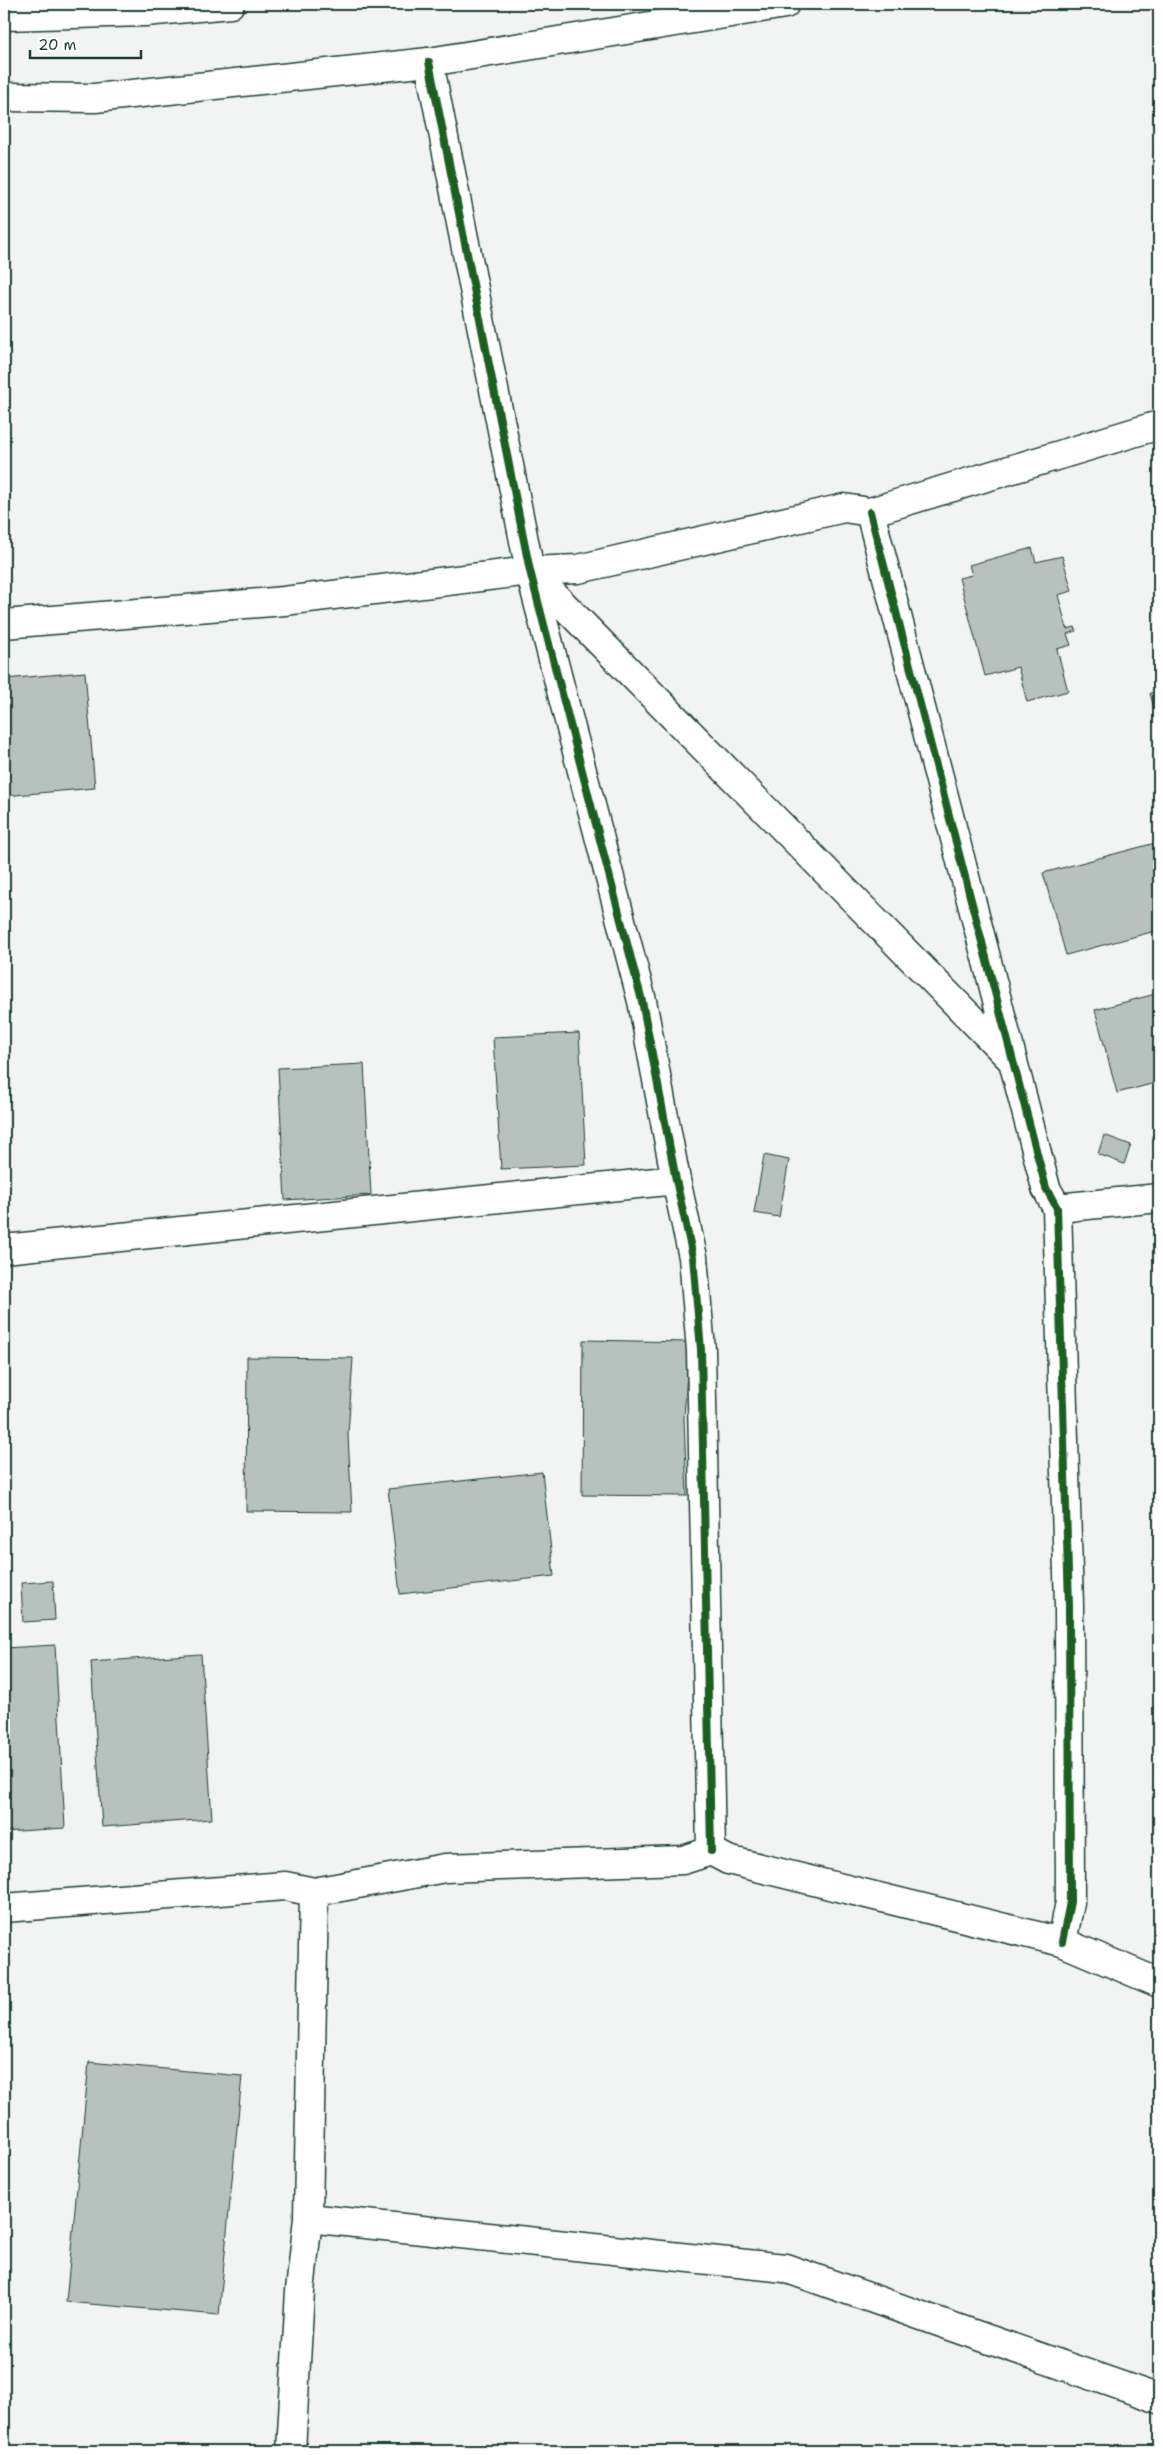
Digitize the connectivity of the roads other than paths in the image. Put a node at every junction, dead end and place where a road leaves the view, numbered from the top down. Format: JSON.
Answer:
{"nodes":[{"id":1,"x":230,"y":4,"type":"edge"},
{"id":2,"x":785,"y":4,"type":"edge"},
{"id":3,"x":4,"y":16,"type":"edge"},
{"id":4,"x":429,"y":62,"type":"junction"},
{"id":5,"x":4,"y":97,"type":"edge"},
{"id":6,"x":1159,"y":425,"type":"edge"},
{"id":7,"x":870,"y":512,"type":"junction"},
{"id":8,"x":530,"y":571,"type":"junction"},
{"id":9,"x":4,"y":624,"type":"edge"},
{"id":10,"x":1013,"y":1061,"type":"junction"},
{"id":11,"x":676,"y":1180,"type":"junction"},
{"id":12,"x":1159,"y":1198,"type":"edge"},
{"id":13,"x":1057,"y":1208,"type":"junction"},
{"id":14,"x":4,"y":1248,"type":"edge"},
{"id":15,"x":711,"y":1851,"type":"junction"},
{"id":16,"x":314,"y":1892,"type":"junction"},
{"id":17,"x":4,"y":1908,"type":"edge"},
{"id":18,"x":1062,"y":1942,"type":"junction"},
{"id":19,"x":1159,"y":1983,"type":"edge"},
{"id":20,"x":308,"y":2218,"type":"junction"},
{"id":21,"x":1159,"y":2399,"type":"edge"},
{"id":22,"x":291,"y":2451,"type":"edge"}],
"edges":[{"from":1,"to":3,"type":"street"},
{"from":2,"to":4,"type":"street"},
{"from":4,"to":5,"type":"street"},
{"from":4,"to":8,"type":"street"},
{"from":6,"to":7,"type":"street"},
{"from":7,"to":8,"type":"street"},
{"from":7,"to":10,"type":"street"},
{"from":8,"to":9,"type":"street"},
{"from":8,"to":10,"type":"street"},
{"from":8,"to":11,"type":"street"},
{"from":10,"to":13,"type":"street"},
{"from":11,"to":14,"type":"street"},
{"from":11,"to":15,"type":"street"},
{"from":12,"to":13,"type":"street"},
{"from":13,"to":18,"type":"street"},
{"from":15,"to":16,"type":"street"},
{"from":15,"to":18,"type":"street"},
{"from":16,"to":17,"type":"street"},
{"from":16,"to":20,"type":"street"},
{"from":18,"to":19,"type":"street"},
{"from":20,"to":21,"type":"street"},
{"from":20,"to":22,"type":"street"}]}
